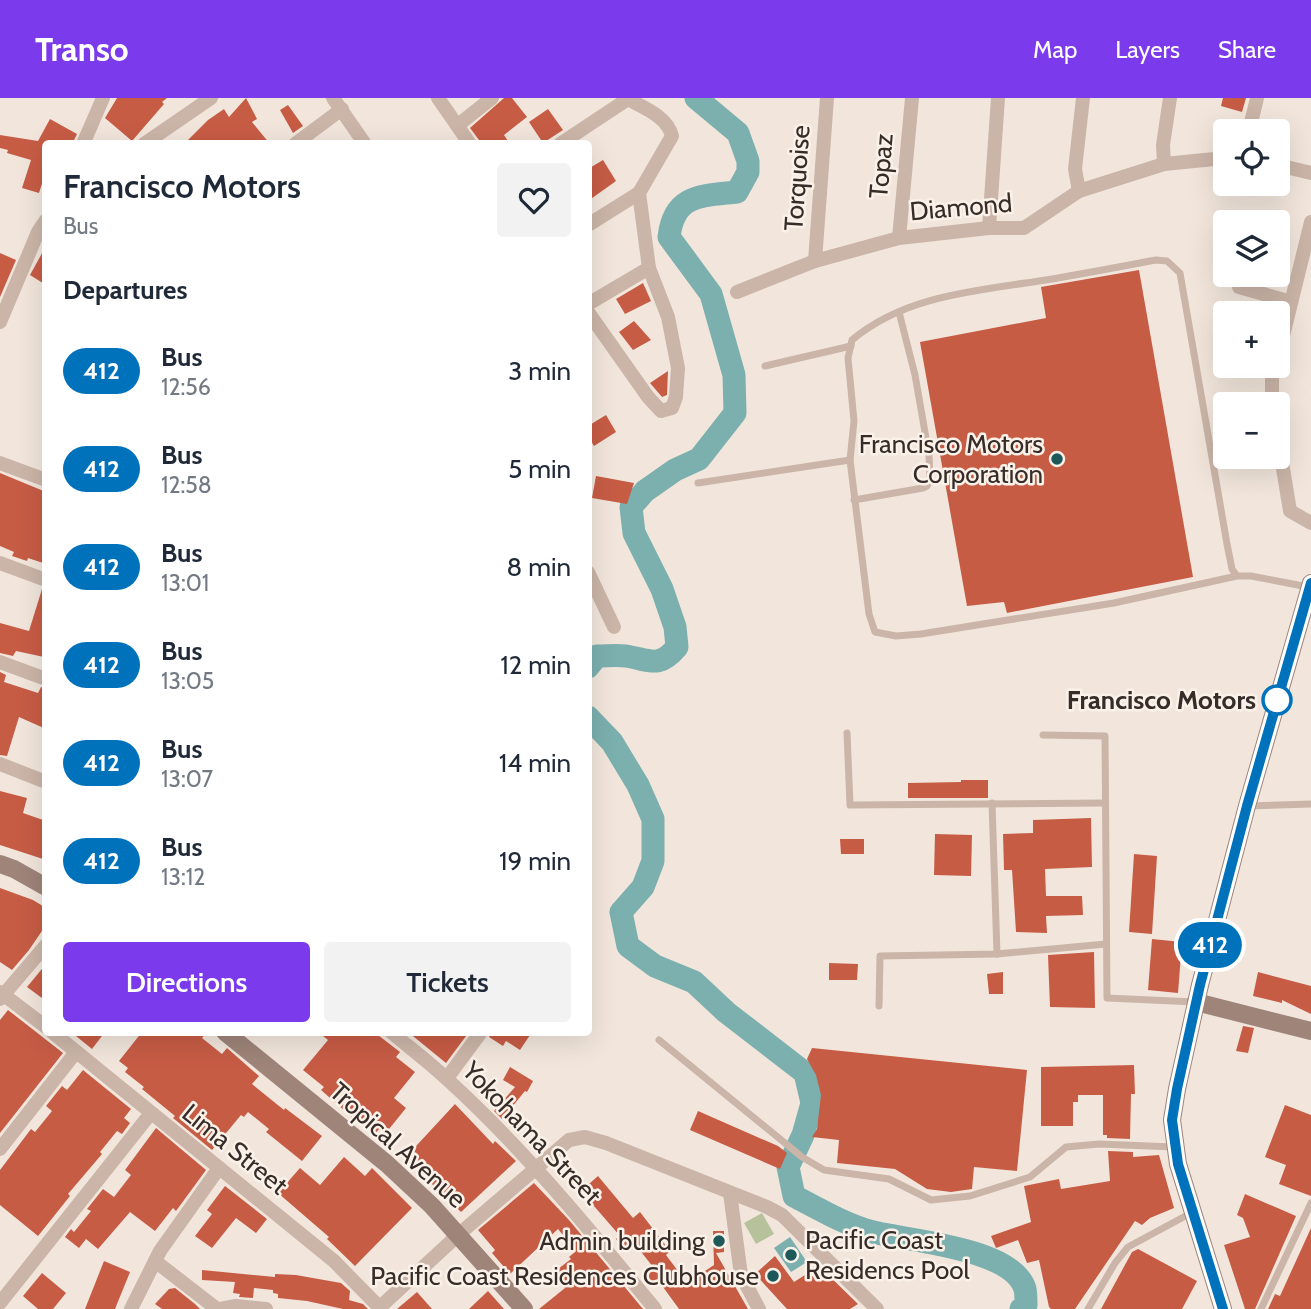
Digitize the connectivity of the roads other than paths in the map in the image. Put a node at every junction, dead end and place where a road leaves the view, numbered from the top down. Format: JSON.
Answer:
{"nodes":[{"id":1,"x":103,"y":98,"type":"edge"},
{"id":2,"x":211,"y":98,"type":"edge"},
{"id":3,"x":438,"y":98,"type":"edge"},
{"id":4,"x":492,"y":98,"type":"edge"},
{"id":5,"x":827,"y":98,"type":"edge"},
{"id":6,"x":912,"y":98,"type":"edge"},
{"id":7,"x":998,"y":98,"type":"edge"},
{"id":8,"x":1083,"y":98,"type":"edge"},
{"id":9,"x":1170,"y":98,"type":"edge"},
{"id":10,"x":1257,"y":98,"type":"edge"},
{"id":11,"x":627,"y":99,"type":"edge"},
{"id":12,"x":338,"y":104,"type":"edge"},
{"id":13,"x":1252,"y":119,"type":"edge"},
{"id":14,"x":458,"y":125,"type":"junction"},
{"id":15,"x":85,"y":140,"type":"edge"},
{"id":16,"x":150,"y":140,"type":"edge"},
{"id":17,"x":299,"y":140,"type":"edge"},
{"id":18,"x":362,"y":140,"type":"edge"},
{"id":19,"x":467,"y":140,"type":"edge"},
{"id":20,"x":566,"y":140,"type":"edge"},
{"id":21,"x":1213,"y":159,"type":"edge"},
{"id":22,"x":1164,"y":164,"type":"junction"},
{"id":23,"x":1290,"y":168,"type":"edge"},
{"id":24,"x":1311,"y":173,"type":"edge"},
{"id":25,"x":1079,"y":191,"type":"junction"},
{"id":26,"x":639,"y":193,"type":"junction"},
{"id":27,"x":592,"y":222,"type":"edge"},
{"id":28,"x":1311,"y":222,"type":"edge"},
{"id":29,"x":989,"y":228,"type":"junction"},
{"id":30,"x":42,"y":232,"type":"edge"},
{"id":31,"x":899,"y":238,"type":"junction"},
{"id":32,"x":815,"y":261,"type":"junction"},
{"id":33,"x":649,"y":268,"type":"junction"},
{"id":34,"x":1239,"y":287,"type":"dead end"},
{"id":35,"x":737,"y":292,"type":"dead end"},
{"id":36,"x":592,"y":302,"type":"edge"},
{"id":37,"x":1291,"y":302,"type":"junction"},
{"id":38,"x":1290,"y":306,"type":"edge"},
{"id":39,"x":899,"y":312,"type":"junction"},
{"id":40,"x":592,"y":318,"type":"edge"},
{"id":41,"x":0,"y":322,"type":"edge"},
{"id":42,"x":851,"y":345,"type":"junction"},
{"id":43,"x":765,"y":366,"type":"dead end"},
{"id":44,"x":850,"y":460,"type":"junction"},
{"id":45,"x":0,"y":463,"type":"edge"},
{"id":46,"x":1283,"y":469,"type":"edge"},
{"id":47,"x":42,"y":479,"type":"edge"},
{"id":48,"x":698,"y":483,"type":"dead end"},
{"id":49,"x":854,"y":500,"type":"junction"},
{"id":50,"x":1311,"y":523,"type":"edge"},
{"id":51,"x":0,"y":563,"type":"edge"},
{"id":52,"x":1237,"y":576,"type":"junction"},
{"id":53,"x":42,"y":579,"type":"edge"},
{"id":54,"x":592,"y":581,"type":"edge"},
{"id":55,"x":1310,"y":585,"type":"edge"},
{"id":56,"x":1305,"y":619,"type":"edge"},
{"id":57,"x":614,"y":628,"type":"dead end"},
{"id":58,"x":0,"y":662,"type":"edge"},
{"id":59,"x":42,"y":678,"type":"edge"},
{"id":60,"x":848,"y":733,"type":"dead end"},
{"id":61,"x":1043,"y":735,"type":"dead end"},
{"id":62,"x":0,"y":764,"type":"edge"},
{"id":63,"x":42,"y":780,"type":"edge"},
{"id":64,"x":992,"y":803,"type":"junction"},
{"id":65,"x":1104,"y":803,"type":"junction"},
{"id":66,"x":1311,"y":804,"type":"edge"},
{"id":67,"x":1247,"y":806,"type":"junction"},
{"id":68,"x":0,"y":864,"type":"edge"},
{"id":69,"x":42,"y":885,"type":"edge"},
{"id":70,"x":1106,"y":944,"type":"junction"},
{"id":71,"x":42,"y":949,"type":"edge"},
{"id":72,"x":997,"y":954,"type":"junction"},
{"id":73,"x":1,"y":995,"type":"edge"},
{"id":74,"x":1196,"y":1002,"type":"junction"},
{"id":75,"x":879,"y":1006,"type":"dead end"},
{"id":76,"x":42,"y":1024,"type":"edge"},
{"id":77,"x":1311,"y":1031,"type":"edge"},
{"id":78,"x":57,"y":1036,"type":"edge"},
{"id":79,"x":230,"y":1036,"type":"edge"},
{"id":80,"x":396,"y":1036,"type":"edge"},
{"id":81,"x":478,"y":1036,"type":"edge"},
{"id":82,"x":659,"y":1040,"type":"dead end"},
{"id":83,"x":76,"y":1052,"type":"junction"},
{"id":84,"x":447,"y":1078,"type":"junction"},
{"id":85,"x":151,"y":1113,"type":"junction"},
{"id":86,"x":1175,"y":1147,"type":"junction"},
{"id":87,"x":0,"y":1149,"type":"edge"},
{"id":88,"x":219,"y":1168,"type":"junction"},
{"id":89,"x":534,"y":1169,"type":"junction"},
{"id":90,"x":730,"y":1193,"type":"junction"},
{"id":91,"x":1311,"y":1203,"type":"edge"},
{"id":92,"x":1192,"y":1212,"type":"junction"},
{"id":93,"x":458,"y":1236,"type":"junction"},
{"id":94,"x":155,"y":1261,"type":"junction"},
{"id":95,"x":0,"y":1303,"type":"edge"},
{"id":96,"x":380,"y":1308,"type":"edge"},
{"id":97,"x":131,"y":1309,"type":"edge"},
{"id":98,"x":218,"y":1309,"type":"edge"},
{"id":99,"x":266,"y":1309,"type":"edge"},
{"id":100,"x":524,"y":1309,"type":"edge"},
{"id":101,"x":655,"y":1309,"type":"edge"},
{"id":102,"x":759,"y":1309,"type":"edge"},
{"id":103,"x":877,"y":1309,"type":"edge"},
{"id":104,"x":1088,"y":1309,"type":"edge"},
{"id":105,"x":1223,"y":1309,"type":"edge"},
{"id":106,"x":1261,"y":1309,"type":"edge"}],
"edges":[{"from":1,"to":15,"type":"street"},
{"from":2,"to":16,"type":"street"},
{"from":3,"to":14,"type":"street"},
{"from":4,"to":14,"type":"street"},
{"from":5,"to":32,"type":"street","name":"Torquoise"},
{"from":6,"to":31,"type":"street","name":"Topaz"},
{"from":7,"to":29,"type":"street"},
{"from":8,"to":25,"type":"street"},
{"from":9,"to":22,"type":"street"},
{"from":10,"to":13,"type":"street"},
{"from":11,"to":20,"type":"street"},
{"from":11,"to":26,"type":"street"},
{"from":12,"to":17,"type":"street"},
{"from":12,"to":18,"type":"street"},
{"from":14,"to":19,"type":"street"},
{"from":21,"to":22,"type":"street","name":"Diamond"},
{"from":22,"to":25,"type":"street","name":"Diamond"},
{"from":23,"to":24,"type":"street"},
{"from":25,"to":29,"type":"street","name":"Diamond"},
{"from":26,"to":27,"type":"street"},
{"from":26,"to":33,"type":"street"},
{"from":28,"to":37,"type":"street"},
{"from":29,"to":31,"type":"street","name":"Diamond"},
{"from":30,"to":41,"type":"street"},
{"from":31,"to":32,"type":"street","name":"Diamond"},
{"from":32,"to":35,"type":"street","name":"Diamond"},
{"from":33,"to":36,"type":"street"},
{"from":33,"to":40,"type":"street"},
{"from":34,"to":37,"type":"street"},
{"from":37,"to":38,"type":"street"},
{"from":39,"to":42,"type":"lane"},
{"from":39,"to":49,"type":"lane"},
{"from":39,"to":52,"type":"lane"},
{"from":42,"to":43,"type":"lane"},
{"from":42,"to":44,"type":"lane"},
{"from":44,"to":48,"type":"lane"},
{"from":44,"to":49,"type":"lane"},
{"from":45,"to":47,"type":"street"},
{"from":46,"to":50,"type":"street"},
{"from":49,"to":52,"type":"lane"},
{"from":51,"to":53,"type":"street"},
{"from":52,"to":55,"type":"lane"},
{"from":54,"to":57,"type":"street"},
{"from":55,"to":56,"type":"main road"},
{"from":56,"to":67,"type":"main road"},
{"from":58,"to":59,"type":"street"},
{"from":60,"to":64,"type":"lane"},
{"from":61,"to":65,"type":"lane"},
{"from":62,"to":63,"type":"street"},
{"from":64,"to":65,"type":"lane"},
{"from":64,"to":72,"type":"lane"},
{"from":65,"to":70,"type":"lane"},
{"from":66,"to":67,"type":"lane"},
{"from":67,"to":74,"type":"main road"},
{"from":68,"to":69,"type":"main road"},
{"from":70,"to":72,"type":"lane"},
{"from":70,"to":74,"type":"lane"},
{"from":71,"to":73,"type":"street"},
{"from":72,"to":75,"type":"lane"},
{"from":73,"to":76,"type":"street"},
{"from":74,"to":77,"type":"main road"},
{"from":74,"to":86,"type":"main road"},
{"from":78,"to":83,"type":"street","name":"Lima Street"},
{"from":79,"to":93,"type":"main road","name":"Tropical Avenue"},
{"from":80,"to":84,"type":"street","name":"Yokohama Street"},
{"from":81,"to":84,"type":"street"},
{"from":82,"to":86,"type":"lane"},
{"from":83,"to":85,"type":"street","name":"Lima Street"},
{"from":83,"to":87,"type":"street"},
{"from":84,"to":89,"type":"street","name":"Yokohama Street"},
{"from":85,"to":88,"type":"street","name":"Lima Street"},
{"from":85,"to":95,"type":"street"},
{"from":86,"to":92,"type":"main road"},
{"from":88,"to":94,"type":"street"},
{"from":88,"to":96,"type":"street","name":"Lima Street"},
{"from":89,"to":90,"type":"street"},
{"from":89,"to":93,"type":"street"},
{"from":89,"to":101,"type":"street","name":"Yokohama Street"},
{"from":90,"to":102,"type":"street"},
{"from":90,"to":103,"type":"street"},
{"from":91,"to":106,"type":"lane"},
{"from":92,"to":104,"type":"lane"},
{"from":92,"to":105,"type":"main road"},
{"from":93,"to":96,"type":"street"},
{"from":93,"to":100,"type":"main road","name":"Tropical Avenue"},
{"from":94,"to":97,"type":"street"},
{"from":94,"to":98,"type":"street"},
{"from":98,"to":99,"type":"street"}]}
